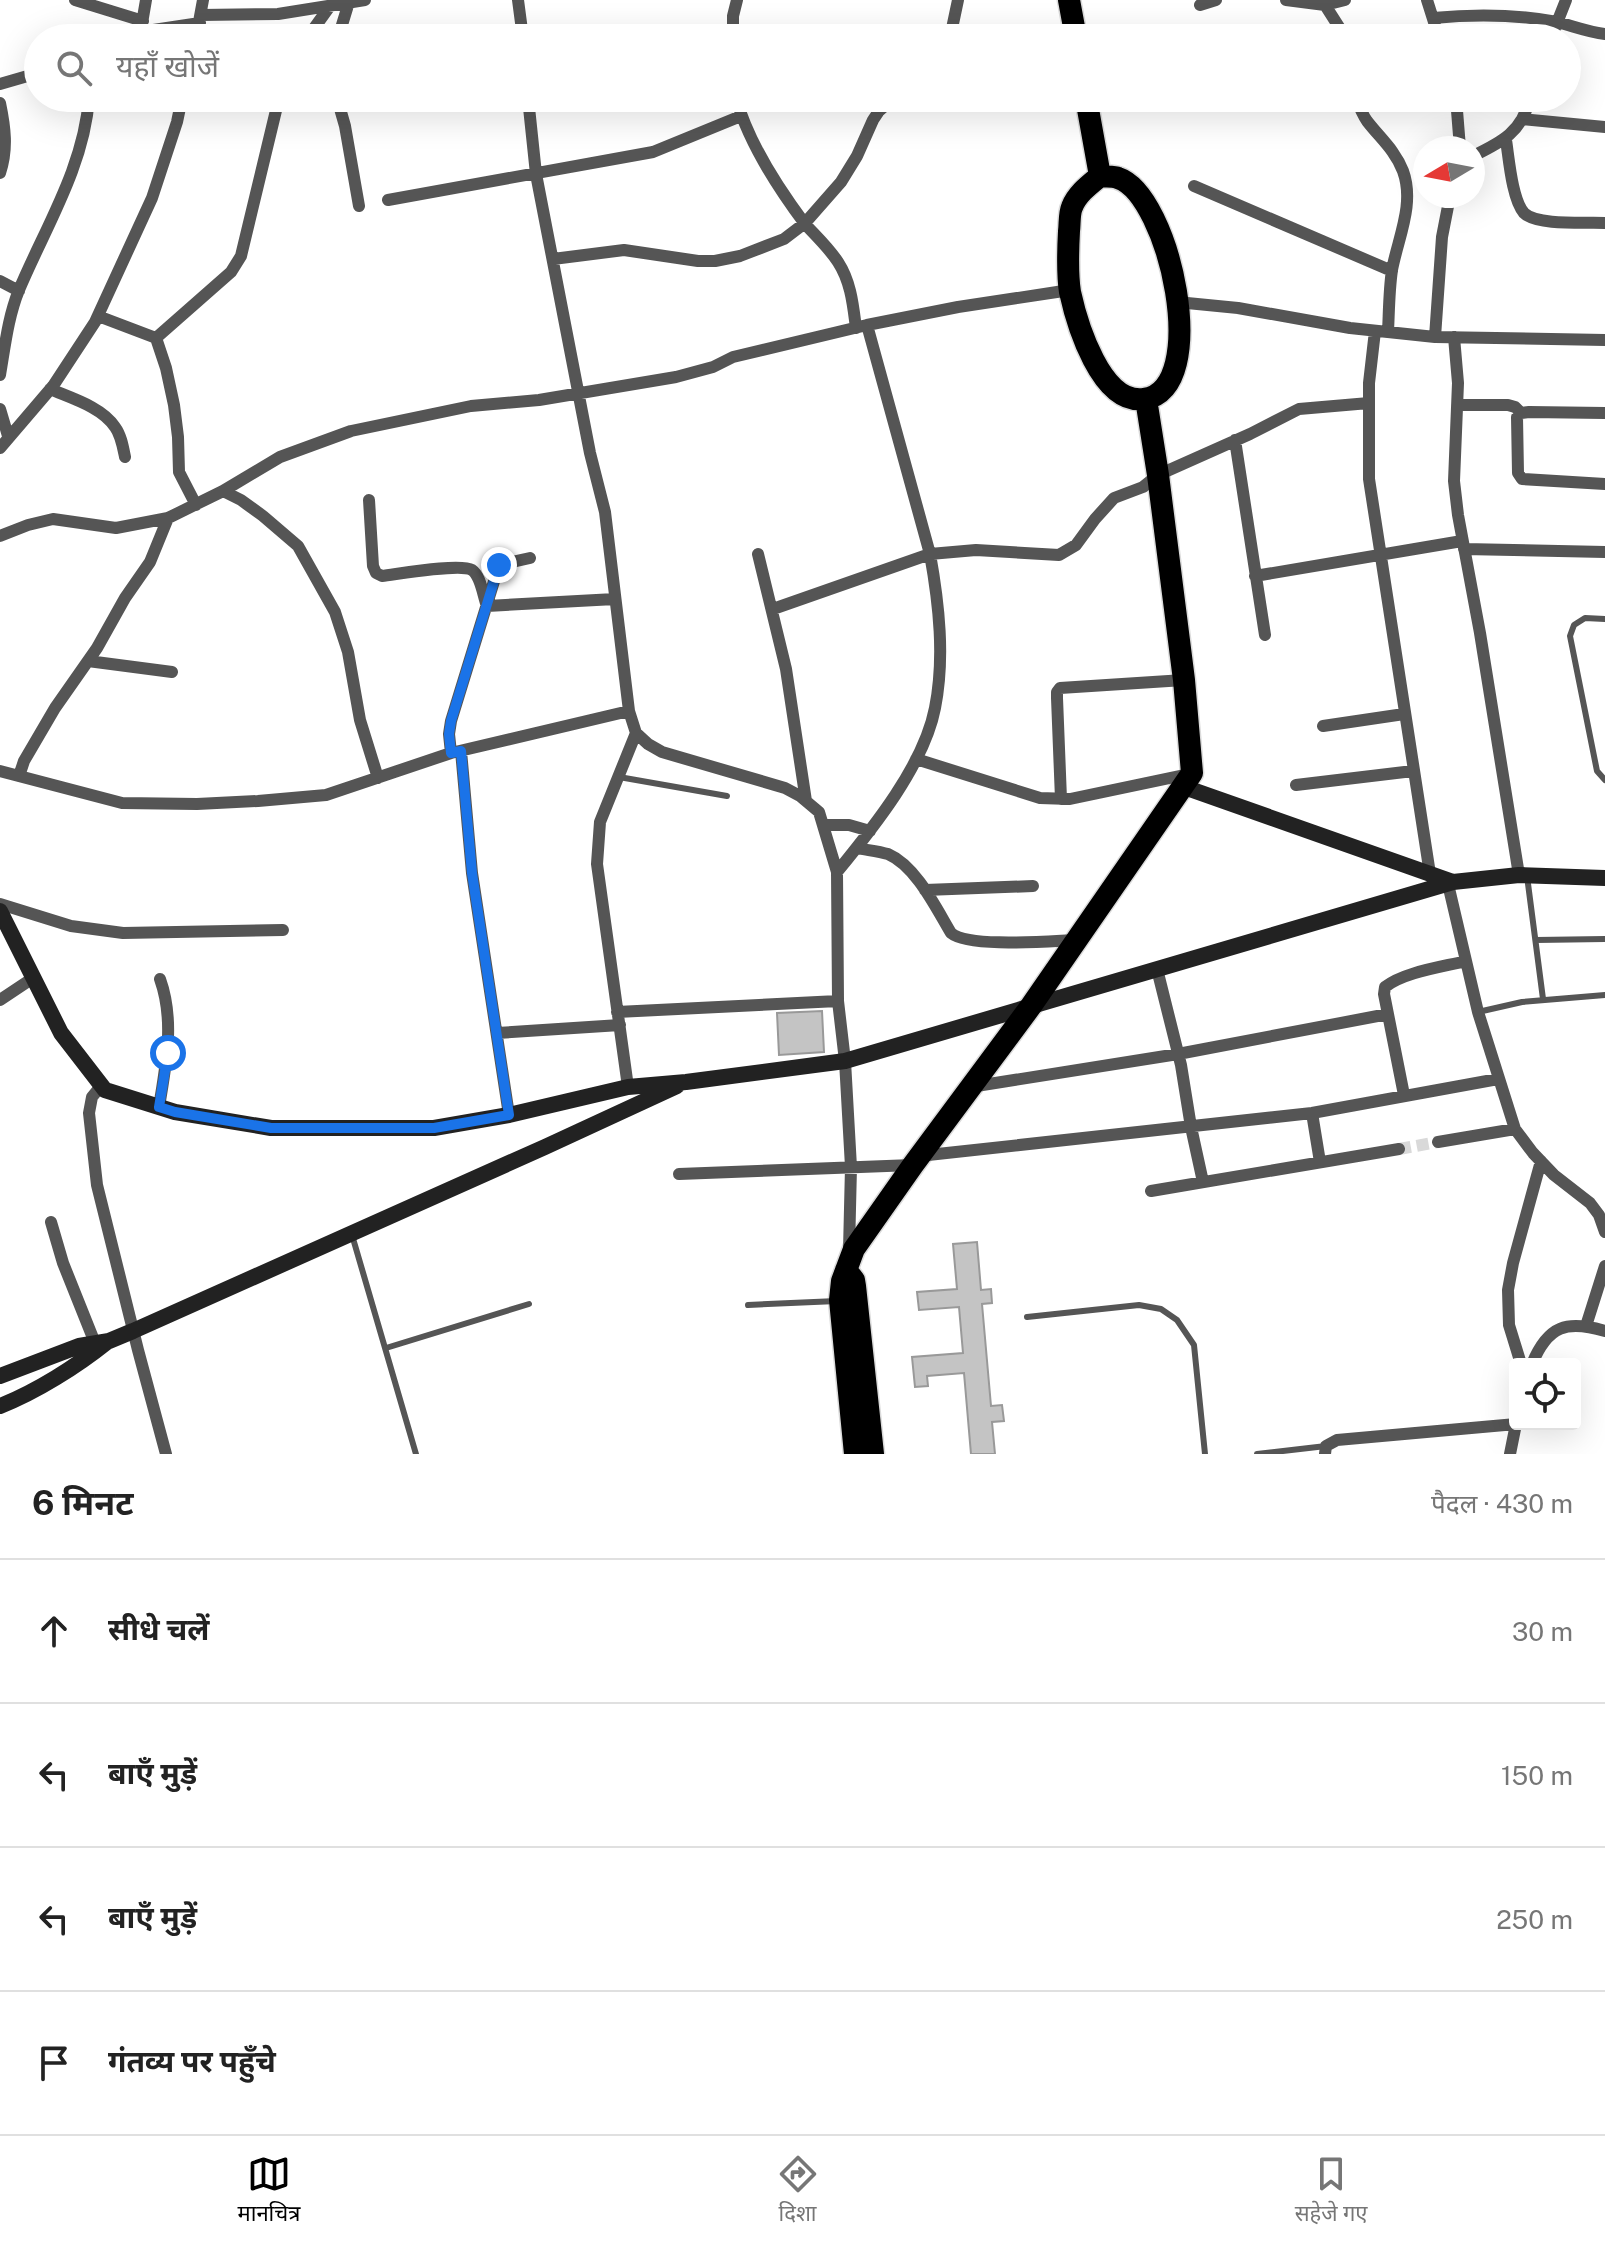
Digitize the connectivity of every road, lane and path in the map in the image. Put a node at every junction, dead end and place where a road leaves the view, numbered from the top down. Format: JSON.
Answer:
{"nodes":[{"id":1,"x":75,"y":0,"type":"edge"},
{"id":2,"x":146,"y":0,"type":"edge"},
{"id":3,"x":203,"y":0,"type":"edge"},
{"id":4,"x":365,"y":0,"type":"edge"},
{"id":5,"x":518,"y":0,"type":"edge"},
{"id":6,"x":737,"y":0,"type":"edge"},
{"id":7,"x":958,"y":0,"type":"edge"},
{"id":8,"x":1069,"y":0,"type":"edge"},
{"id":9,"x":1216,"y":0,"type":"edge"},
{"id":10,"x":1286,"y":0,"type":"edge"},
{"id":11,"x":1345,"y":0,"type":"edge"},
{"id":12,"x":1427,"y":0,"type":"edge"},
{"id":13,"x":1566,"y":0,"type":"edge"},
{"id":14,"x":340,"y":3,"type":"edge"},
{"id":15,"x":1200,"y":5,"type":"dead end"},
{"id":16,"x":1325,"y":5,"type":"junction"},
{"id":17,"x":1433,"y":18,"type":"junction"},
{"id":18,"x":200,"y":19,"type":"junction"},
{"id":19,"x":1558,"y":23,"type":"junction"},
{"id":20,"x":135,"y":24,"type":"edge"},
{"id":21,"x":142,"y":24,"type":"edge"},
{"id":22,"x":164,"y":24,"type":"edge"},
{"id":23,"x":199,"y":24,"type":"edge"},
{"id":24,"x":320,"y":24,"type":"edge"},
{"id":25,"x":339,"y":24,"type":"edge"},
{"id":26,"x":521,"y":24,"type":"edge"},
{"id":27,"x":733,"y":24,"type":"edge"},
{"id":28,"x":953,"y":24,"type":"edge"},
{"id":29,"x":1073,"y":24,"type":"edge"},
{"id":30,"x":1337,"y":24,"type":"edge"},
{"id":31,"x":1435,"y":24,"type":"edge"},
{"id":32,"x":1562,"y":24,"type":"edge"},
{"id":33,"x":1581,"y":28,"type":"edge"},
{"id":34,"x":1605,"y":34,"type":"edge"},
{"id":35,"x":24,"y":77,"type":"edge"},
{"id":36,"x":0,"y":84,"type":"edge"},
{"id":37,"x":0,"y":103,"type":"edge"},
{"id":38,"x":88,"y":112,"type":"edge"},
{"id":39,"x":179,"y":112,"type":"edge"},
{"id":40,"x":276,"y":112,"type":"edge"},
{"id":41,"x":341,"y":112,"type":"edge"},
{"id":42,"x":529,"y":112,"type":"edge"},
{"id":43,"x":740,"y":112,"type":"edge"},
{"id":44,"x":878,"y":112,"type":"edge"},
{"id":45,"x":1089,"y":112,"type":"edge"},
{"id":46,"x":1362,"y":112,"type":"edge"},
{"id":47,"x":1457,"y":112,"type":"edge"},
{"id":48,"x":1525,"y":112,"type":"edge"},
{"id":49,"x":741,"y":116,"type":"junction"},
{"id":50,"x":1522,"y":119,"type":"junction"},
{"id":51,"x":1605,"y":127,"type":"edge"},
{"id":52,"x":1459,"y":136,"type":"edge"},
{"id":53,"x":1506,"y":140,"type":"junction"},
{"id":54,"x":1485,"y":150,"type":"edge"},
{"id":55,"x":0,"y":173,"type":"edge"},
{"id":56,"x":536,"y":174,"type":"junction"},
{"id":57,"x":1100,"y":176,"type":"junction"},
{"id":58,"x":1194,"y":186,"type":"dead end"},
{"id":59,"x":388,"y":200,"type":"dead end"},
{"id":60,"x":359,"y":206,"type":"dead end"},
{"id":61,"x":1448,"y":208,"type":"edge"},
{"id":62,"x":805,"y":223,"type":"junction"},
{"id":63,"x":1605,"y":223,"type":"edge"},
{"id":64,"x":553,"y":259,"type":"junction"},
{"id":65,"x":1392,"y":271,"type":"junction"},
{"id":66,"x":0,"y":281,"type":"edge"},
{"id":67,"x":1070,"y":290,"type":"junction"},
{"id":68,"x":19,"y":291,"type":"junction"},
{"id":69,"x":1177,"y":302,"type":"junction"},
{"id":70,"x":98,"y":316,"type":"junction"},
{"id":71,"x":861,"y":326,"type":"junction"},
{"id":72,"x":1381,"y":332,"type":"junction"},
{"id":73,"x":1435,"y":337,"type":"junction"},
{"id":74,"x":1454,"y":337,"type":"junction"},
{"id":75,"x":156,"y":338,"type":"junction"},
{"id":76,"x":1605,"y":340,"type":"edge"},
{"id":77,"x":0,"y":375,"type":"edge"},
{"id":78,"x":50,"y":389,"type":"junction"},
{"id":79,"x":578,"y":392,"type":"junction"},
{"id":80,"x":1146,"y":399,"type":"junction"},
{"id":81,"x":1369,"y":403,"type":"junction"},
{"id":82,"x":1458,"y":405,"type":"junction"},
{"id":83,"x":0,"y":409,"type":"edge"},
{"id":84,"x":1521,"y":413,"type":"junction"},
{"id":85,"x":1605,"y":413,"type":"edge"},
{"id":86,"x":8,"y":436,"type":"junction"},
{"id":87,"x":1235,"y":440,"type":"junction"},
{"id":88,"x":0,"y":448,"type":"edge"},
{"id":89,"x":125,"y":457,"type":"dead end"},
{"id":90,"x":1158,"y":475,"type":"junction"},
{"id":91,"x":1605,"y":484,"type":"edge"},
{"id":92,"x":223,"y":491,"type":"junction"},
{"id":93,"x":369,"y":500,"type":"dead end"},
{"id":94,"x":196,"y":505,"type":"junction"},
{"id":95,"x":168,"y":518,"type":"junction"},
{"id":96,"x":0,"y":536,"type":"edge"},
{"id":97,"x":1463,"y":545,"type":"junction"},
{"id":98,"x":1605,"y":552,"type":"edge"},
{"id":99,"x":758,"y":554,"type":"dead end"},
{"id":100,"x":930,"y":554,"type":"junction"},
{"id":101,"x":1380,"y":554,"type":"junction"},
{"id":102,"x":530,"y":558,"type":"dead end"},
{"id":103,"x":1255,"y":576,"type":"junction"},
{"id":104,"x":615,"y":599,"type":"junction"},
{"id":105,"x":487,"y":606,"type":"junction"},
{"id":106,"x":773,"y":609,"type":"junction"},
{"id":107,"x":1605,"y":619,"type":"edge"},
{"id":108,"x":1265,"y":635,"type":"dead end"},
{"id":109,"x":88,"y":661,"type":"junction"},
{"id":110,"x":172,"y":672,"type":"dead end"},
{"id":111,"x":1184,"y":680,"type":"junction"},
{"id":112,"x":629,"y":711,"type":"junction"},
{"id":113,"x":1404,"y":714,"type":"junction"},
{"id":114,"x":1323,"y":726,"type":"dead end"},
{"id":115,"x":636,"y":733,"type":"junction"},
{"id":116,"x":456,"y":752,"type":"junction"},
{"id":117,"x":916,"y":759,"type":"junction"},
{"id":118,"x":0,"y":771,"type":"edge"},
{"id":119,"x":1413,"y":771,"type":"junction"},
{"id":120,"x":19,"y":776,"type":"junction"},
{"id":121,"x":619,"y":777,"type":"junction"},
{"id":122,"x":378,"y":778,"type":"junction"},
{"id":123,"x":1188,"y":780,"type":"junction"},
{"id":124,"x":1605,"y":780,"type":"edge"},
{"id":125,"x":1296,"y":785,"type":"dead end"},
{"id":126,"x":727,"y":796,"type":"dead end"},
{"id":127,"x":1061,"y":799,"type":"junction"},
{"id":128,"x":806,"y":801,"type":"junction"},
{"id":129,"x":823,"y":825,"type":"junction"},
{"id":130,"x":870,"y":831,"type":"junction"},
{"id":131,"x":857,"y":848,"type":"junction"},
{"id":132,"x":837,"y":872,"type":"junction"},
{"id":133,"x":1430,"y":874,"type":"junction"},
{"id":134,"x":1523,"y":875,"type":"junction"},
{"id":135,"x":1605,"y":878,"type":"edge"},
{"id":136,"x":1451,"y":883,"type":"junction"},
{"id":137,"x":1033,"y":886,"type":"dead end"},
{"id":138,"x":925,"y":890,"type":"junction"},
{"id":139,"x":0,"y":904,"type":"edge"},
{"id":140,"x":0,"y":911,"type":"edge"},
{"id":141,"x":283,"y":930,"type":"dead end"},
{"id":142,"x":1605,"y":939,"type":"edge"},
{"id":143,"x":1075,"y":940,"type":"junction"},
{"id":144,"x":1536,"y":940,"type":"junction"},
{"id":145,"x":1466,"y":961,"type":"junction"},
{"id":146,"x":1157,"y":969,"type":"junction"},
{"id":147,"x":33,"y":978,"type":"junction"},
{"id":148,"x":160,"y":979,"type":"dead end"},
{"id":149,"x":1605,"y":995,"type":"edge"},
{"id":150,"x":1543,"y":999,"type":"junction"},
{"id":151,"x":0,"y":1000,"type":"edge"},
{"id":152,"x":838,"y":1001,"type":"junction"},
{"id":153,"x":1031,"y":1006,"type":"junction"},
{"id":154,"x":1478,"y":1012,"type":"junction"},
{"id":155,"x":1388,"y":1014,"type":"junction"},
{"id":156,"x":618,"y":1019,"type":"junction"},
{"id":157,"x":497,"y":1033,"type":"junction"},
{"id":158,"x":1178,"y":1054,"type":"junction"},
{"id":159,"x":845,"y":1061,"type":"junction"},
{"id":160,"x":1498,"y":1079,"type":"junction"},
{"id":161,"x":686,"y":1082,"type":"junction"},
{"id":162,"x":101,"y":1086,"type":"junction"},
{"id":163,"x":628,"y":1087,"type":"junction"},
{"id":164,"x":970,"y":1087,"type":"junction"},
{"id":165,"x":1404,"y":1095,"type":"junction"},
{"id":166,"x":159,"y":1107,"type":"junction"},
{"id":167,"x":1312,"y":1113,"type":"junction"},
{"id":168,"x":509,"y":1115,"type":"junction"},
{"id":169,"x":1191,"y":1127,"type":"junction"},
{"id":170,"x":1515,"y":1129,"type":"junction"},
{"id":171,"x":1438,"y":1142,"type":"tunnel mouth"},
{"id":172,"x":1399,"y":1149,"type":"tunnel mouth"},
{"id":173,"x":916,"y":1161,"type":"junction"},
{"id":174,"x":1541,"y":1161,"type":"junction"},
{"id":175,"x":1320,"y":1162,"type":"junction"},
{"id":176,"x":851,"y":1167,"type":"junction"},
{"id":177,"x":679,"y":1174,"type":"dead end"},
{"id":178,"x":1203,"y":1182,"type":"junction"},
{"id":179,"x":1151,"y":1191,"type":"dead end"},
{"id":180,"x":51,"y":1222,"type":"dead end"},
{"id":181,"x":351,"y":1232,"type":"junction"},
{"id":182,"x":1605,"y":1232,"type":"edge"},
{"id":183,"x":848,"y":1264,"type":"junction"},
{"id":184,"x":1605,"y":1266,"type":"edge"},
{"id":185,"x":840,"y":1300,"type":"junction"},
{"id":186,"x":529,"y":1304,"type":"dead end"},
{"id":187,"x":748,"y":1305,"type":"dead end"},
{"id":188,"x":1027,"y":1317,"type":"dead end"},
{"id":189,"x":1586,"y":1326,"type":"junction"},
{"id":190,"x":133,"y":1331,"type":"junction"},
{"id":191,"x":1605,"y":1331,"type":"edge"},
{"id":192,"x":102,"y":1342,"type":"junction"},
{"id":193,"x":386,"y":1348,"type":"junction"},
{"id":194,"x":1519,"y":1358,"type":"edge"},
{"id":195,"x":1535,"y":1358,"type":"edge"},
{"id":196,"x":0,"y":1376,"type":"edge"},
{"id":197,"x":0,"y":1406,"type":"edge"},
{"id":198,"x":1509,"y":1425,"type":"edge"},
{"id":199,"x":1515,"y":1430,"type":"edge"},
{"id":200,"x":1325,"y":1450,"type":"edge"},
{"id":201,"x":166,"y":1454,"type":"edge"},
{"id":202,"x":416,"y":1454,"type":"edge"},
{"id":203,"x":855,"y":1454,"type":"edge"},
{"id":204,"x":873,"y":1454,"type":"edge"},
{"id":205,"x":1205,"y":1454,"type":"edge"},
{"id":206,"x":1257,"y":1454,"type":"edge"},
{"id":207,"x":1510,"y":1454,"type":"edge"}],
"edges":[{"from":1,"to":20,"type":"street"},
{"from":2,"to":21,"type":"street"},
{"from":3,"to":18,"type":"street"},
{"from":4,"to":14,"type":"street"},
{"from":5,"to":26,"type":"street"},
{"from":6,"to":27,"type":"street"},
{"from":7,"to":28,"type":"street"},
{"from":8,"to":29,"type":"highway"},
{"from":9,"to":15,"type":"street"},
{"from":10,"to":16,"type":"street"},
{"from":11,"to":16,"type":"street"},
{"from":12,"to":17,"type":"street"},
{"from":13,"to":19,"type":"street"},
{"from":14,"to":18,"type":"street"},
{"from":14,"to":24,"type":"street"},
{"from":14,"to":25,"type":"street"},
{"from":16,"to":30,"type":"street"},
{"from":17,"to":19,"type":"street"},
{"from":17,"to":31,"type":"street"},
{"from":18,"to":22,"type":"street"},
{"from":18,"to":23,"type":"street"},
{"from":19,"to":32,"type":"street"},
{"from":33,"to":34,"type":"street"},
{"from":35,"to":36,"type":"street"},
{"from":37,"to":55,"type":"street"},
{"from":38,"to":68,"type":"street"},
{"from":39,"to":70,"type":"street"},
{"from":40,"to":75,"type":"street"},
{"from":41,"to":60,"type":"street"},
{"from":42,"to":56,"type":"street"},
{"from":43,"to":49,"type":"street"},
{"from":44,"to":62,"type":"street"},
{"from":45,"to":57,"type":"highway"},
{"from":46,"to":65,"type":"street"},
{"from":47,"to":52,"type":"street"},
{"from":48,"to":50,"type":"street"},
{"from":49,"to":56,"type":"street"},
{"from":49,"to":62,"type":"street"},
{"from":50,"to":51,"type":"street"},
{"from":50,"to":53,"type":"street"},
{"from":53,"to":54,"type":"street"},
{"from":53,"to":63,"type":"street"},
{"from":56,"to":59,"type":"street"},
{"from":56,"to":64,"type":"street"},
{"from":57,"to":67,"type":"highway"},
{"from":57,"to":69,"type":"highway"},
{"from":58,"to":65,"type":"street"},
{"from":61,"to":73,"type":"street"},
{"from":62,"to":64,"type":"street"},
{"from":62,"to":71,"type":"street"},
{"from":64,"to":79,"type":"street"},
{"from":65,"to":72,"type":"street"},
{"from":66,"to":68,"type":"street"},
{"from":67,"to":71,"type":"street"},
{"from":67,"to":80,"type":"highway"},
{"from":68,"to":77,"type":"street"},
{"from":69,"to":72,"type":"street"},
{"from":69,"to":80,"type":"highway"},
{"from":70,"to":75,"type":"street"},
{"from":70,"to":78,"type":"street"},
{"from":71,"to":79,"type":"street"},
{"from":71,"to":100,"type":"street"},
{"from":72,"to":73,"type":"street"},
{"from":72,"to":81,"type":"street"},
{"from":73,"to":74,"type":"street"},
{"from":74,"to":76,"type":"street"},
{"from":74,"to":82,"type":"street"},
{"from":75,"to":94,"type":"street"},
{"from":78,"to":86,"type":"street"},
{"from":78,"to":89,"type":"street"},
{"from":79,"to":92,"type":"street"},
{"from":79,"to":104,"type":"street"},
{"from":80,"to":90,"type":"highway"},
{"from":81,"to":87,"type":"street"},
{"from":81,"to":101,"type":"street"},
{"from":82,"to":84,"type":"street"},
{"from":82,"to":97,"type":"street"},
{"from":83,"to":86,"type":"street"},
{"from":84,"to":85,"type":"street"},
{"from":84,"to":91,"type":"street"},
{"from":86,"to":88,"type":"street"},
{"from":87,"to":90,"type":"street"},
{"from":87,"to":103,"type":"street"},
{"from":90,"to":100,"type":"street"},
{"from":90,"to":111,"type":"highway"},
{"from":92,"to":94,"type":"street"},
{"from":92,"to":122,"type":"street"},
{"from":93,"to":105,"type":"street"},
{"from":94,"to":95,"type":"street"},
{"from":95,"to":96,"type":"street"},
{"from":95,"to":109,"type":"street"},
{"from":97,"to":98,"type":"street"},
{"from":97,"to":101,"type":"street"},
{"from":97,"to":134,"type":"street"},
{"from":99,"to":106,"type":"street"},
{"from":100,"to":106,"type":"street"},
{"from":100,"to":117,"type":"street"},
{"from":101,"to":103,"type":"street"},
{"from":101,"to":113,"type":"street"},
{"from":102,"to":105,"type":"street"},
{"from":103,"to":108,"type":"street"},
{"from":104,"to":105,"type":"street"},
{"from":104,"to":112,"type":"street"},
{"from":105,"to":116,"type":"street"},
{"from":106,"to":128,"type":"street"},
{"from":107,"to":124,"type":"lane"},
{"from":109,"to":110,"type":"street"},
{"from":109,"to":120,"type":"street"},
{"from":111,"to":123,"type":"highway"},
{"from":111,"to":127,"type":"street"},
{"from":112,"to":115,"type":"street"},
{"from":112,"to":116,"type":"street"},
{"from":113,"to":114,"type":"street"},
{"from":113,"to":119,"type":"street"},
{"from":115,"to":121,"type":"street"},
{"from":115,"to":128,"type":"street"},
{"from":116,"to":122,"type":"street"},
{"from":116,"to":157,"type":"street"},
{"from":117,"to":127,"type":"street"},
{"from":117,"to":130,"type":"street"},
{"from":118,"to":120,"type":"street"},
{"from":119,"to":125,"type":"street"},
{"from":119,"to":133,"type":"street"},
{"from":120,"to":122,"type":"street"},
{"from":121,"to":126,"type":"lane"},
{"from":121,"to":156,"type":"street"},
{"from":123,"to":127,"type":"street"},
{"from":123,"to":133,"type":"main road"},
{"from":123,"to":143,"type":"highway"},
{"from":128,"to":129,"type":"street"},
{"from":129,"to":130,"type":"street"},
{"from":129,"to":132,"type":"street"},
{"from":130,"to":131,"type":"street"},
{"from":131,"to":132,"type":"street"},
{"from":131,"to":138,"type":"street"},
{"from":132,"to":152,"type":"street"},
{"from":133,"to":136,"type":"main road"},
{"from":134,"to":135,"type":"main road"},
{"from":134,"to":136,"type":"main road"},
{"from":134,"to":144,"type":"lane"},
{"from":136,"to":145,"type":"street"},
{"from":136,"to":146,"type":"main road"},
{"from":137,"to":138,"type":"street"},
{"from":138,"to":143,"type":"street"},
{"from":139,"to":141,"type":"street"},
{"from":140,"to":147,"type":"main road"},
{"from":142,"to":144,"type":"lane"},
{"from":143,"to":153,"type":"highway"},
{"from":144,"to":150,"type":"lane"},
{"from":145,"to":154,"type":"street"},
{"from":145,"to":155,"type":"street"},
{"from":146,"to":153,"type":"main road"},
{"from":146,"to":158,"type":"street"},
{"from":147,"to":151,"type":"street"},
{"from":147,"to":162,"type":"main road"},
{"from":148,"to":166,"type":"street"},
{"from":149,"to":150,"type":"lane"},
{"from":150,"to":154,"type":"lane"},
{"from":152,"to":156,"type":"street"},
{"from":152,"to":159,"type":"street"},
{"from":153,"to":159,"type":"main road"},
{"from":153,"to":164,"type":"highway"},
{"from":154,"to":160,"type":"street"},
{"from":155,"to":158,"type":"street"},
{"from":155,"to":165,"type":"street"},
{"from":156,"to":157,"type":"street"},
{"from":156,"to":163,"type":"street"},
{"from":157,"to":168,"type":"street"},
{"from":158,"to":164,"type":"street"},
{"from":158,"to":169,"type":"street"},
{"from":159,"to":161,"type":"main road"},
{"from":159,"to":176,"type":"street"},
{"from":160,"to":165,"type":"street"},
{"from":160,"to":170,"type":"street"},
{"from":161,"to":163,"type":"main road"},
{"from":161,"to":181,"type":"main road"},
{"from":162,"to":166,"type":"main road"},
{"from":162,"to":190,"type":"street"},
{"from":163,"to":168,"type":"main road"},
{"from":164,"to":173,"type":"highway"},
{"from":165,"to":167,"type":"street"},
{"from":166,"to":168,"type":"main road"},
{"from":167,"to":169,"type":"street"},
{"from":167,"to":175,"type":"street"},
{"from":169,"to":173,"type":"street"},
{"from":169,"to":178,"type":"street"},
{"from":170,"to":171,"type":"street"},
{"from":170,"to":174,"type":"street"},
{"from":172,"to":175,"type":"street"},
{"from":173,"to":176,"type":"street"},
{"from":173,"to":183,"type":"highway"},
{"from":174,"to":182,"type":"street"},
{"from":174,"to":194,"type":"street"},
{"from":175,"to":178,"type":"street"},
{"from":176,"to":177,"type":"street"},
{"from":176,"to":183,"type":"street"},
{"from":178,"to":179,"type":"street"},
{"from":180,"to":192,"type":"street"},
{"from":181,"to":190,"type":"main road"},
{"from":181,"to":193,"type":"lane"},
{"from":183,"to":185,"type":"highway"},
{"from":183,"to":204,"type":"highway"},
{"from":184,"to":189,"type":"street"},
{"from":185,"to":187,"type":"lane"},
{"from":185,"to":203,"type":"highway"},
{"from":186,"to":193,"type":"lane"},
{"from":188,"to":205,"type":"lane"},
{"from":189,"to":191,"type":"street"},
{"from":189,"to":195,"type":"street"},
{"from":190,"to":192,"type":"main road"},
{"from":190,"to":201,"type":"street"},
{"from":192,"to":196,"type":"main road"},
{"from":192,"to":197,"type":"main road"},
{"from":193,"to":202,"type":"lane"},
{"from":198,"to":200,"type":"street"},
{"from":199,"to":207,"type":"street"},
{"from":200,"to":206,"type":"lane"}]}
